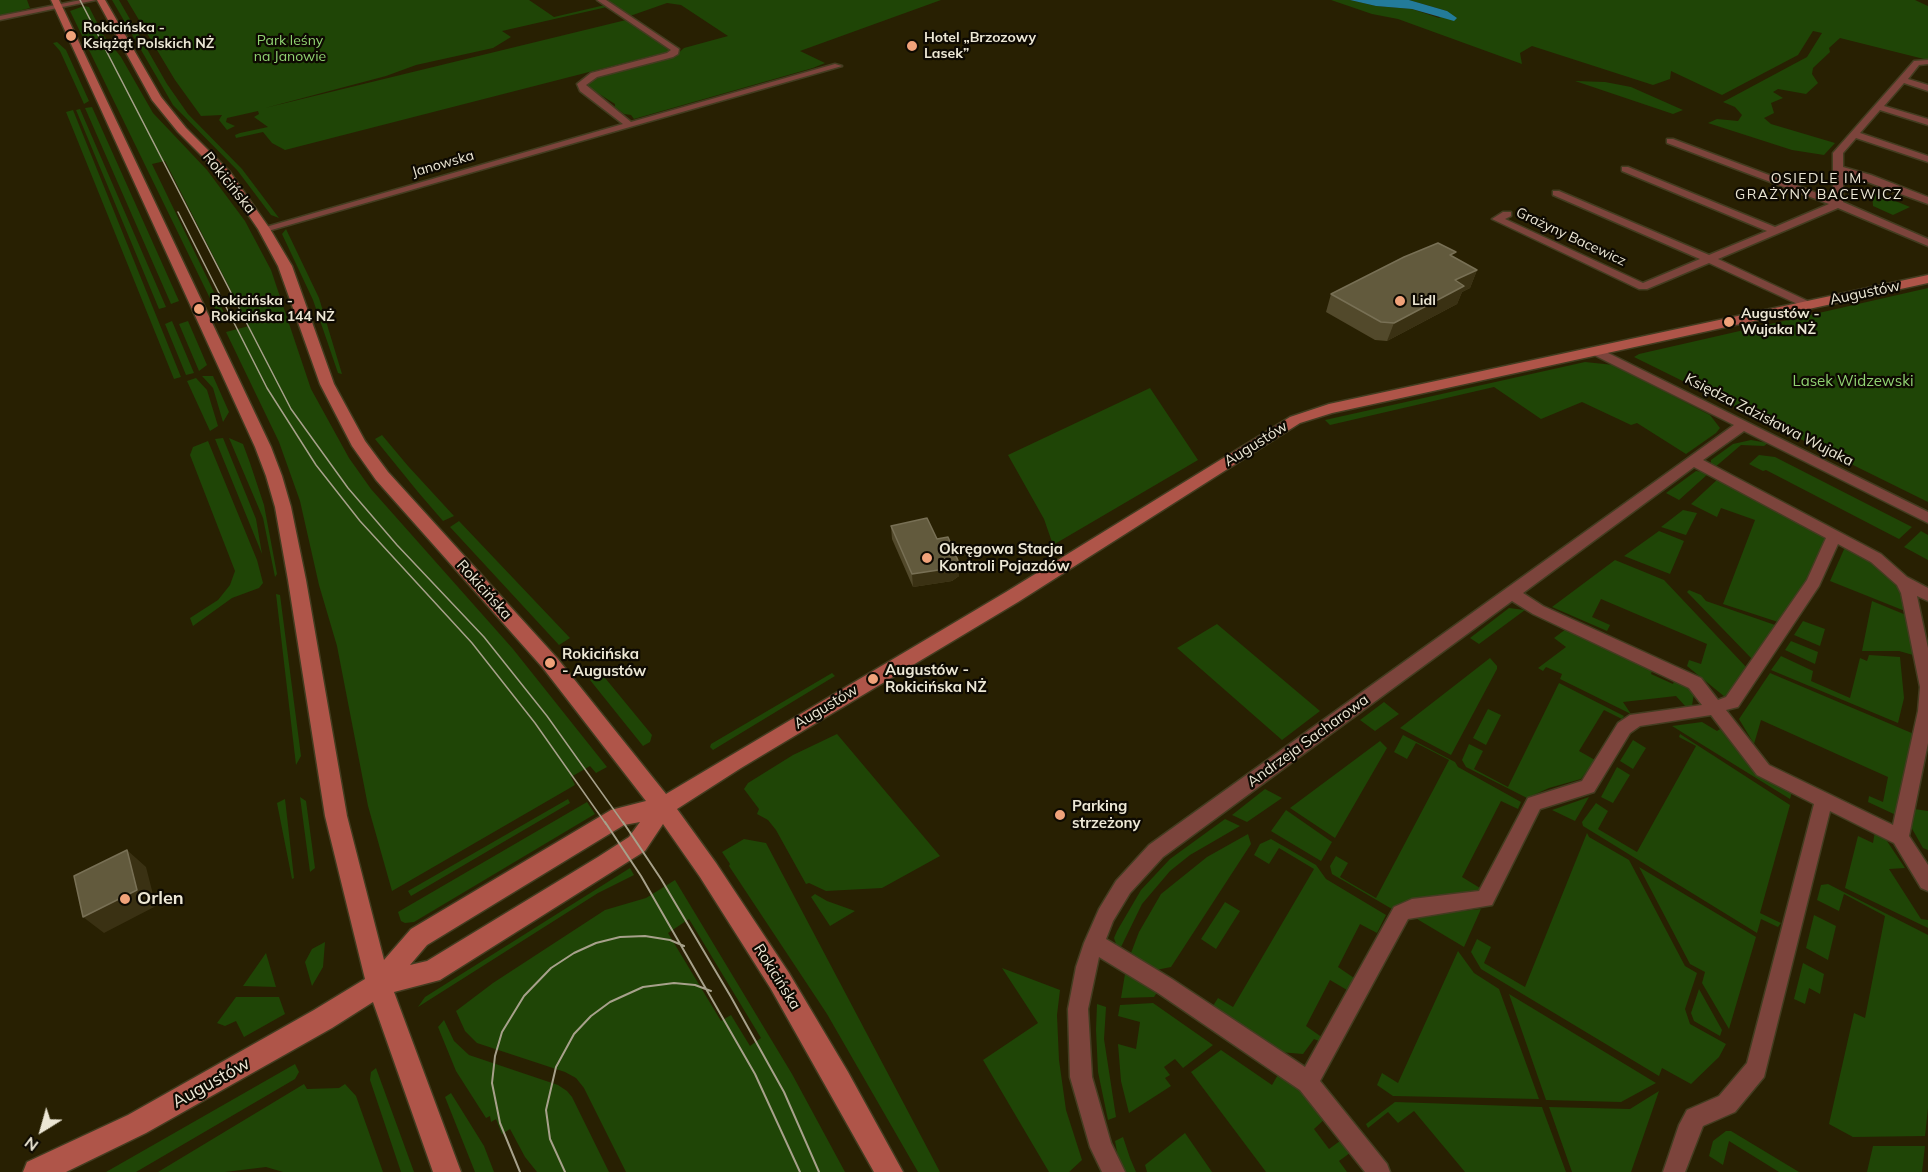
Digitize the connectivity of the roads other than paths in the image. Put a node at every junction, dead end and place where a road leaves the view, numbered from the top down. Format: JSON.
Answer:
{"nodes":[{"id":1,"x":92,"y":0,"type":"edge"},
{"id":2,"x":101,"y":0,"type":"edge"},
{"id":3,"x":601,"y":0,"type":"edge"},
{"id":4,"x":56,"y":3,"type":"edge"},
{"id":5,"x":0,"y":18,"type":"edge"},
{"id":6,"x":1928,"y":63,"type":"edge"},
{"id":7,"x":838,"y":66,"type":"dead end"},
{"id":8,"x":1902,"y":80,"type":"junction"},
{"id":9,"x":1928,"y":88,"type":"edge"},
{"id":10,"x":1878,"y":107,"type":"junction"},
{"id":11,"x":1928,"y":122,"type":"edge"},
{"id":12,"x":629,"y":125,"type":"junction"},
{"id":13,"x":1854,"y":134,"type":"junction"},
{"id":14,"x":1670,"y":141,"type":"dead end"},
{"id":15,"x":1928,"y":159,"type":"edge"},
{"id":16,"x":1837,"y":168,"type":"junction"},
{"id":17,"x":1625,"y":169,"type":"dead end"},
{"id":18,"x":1556,"y":192,"type":"dead end"},
{"id":19,"x":1928,"y":201,"type":"edge"},
{"id":20,"x":1838,"y":204,"type":"junction"},
{"id":21,"x":1507,"y":214,"type":"dead end"},
{"id":22,"x":264,"y":229,"type":"junction"},
{"id":23,"x":1774,"y":230,"type":"junction"},
{"id":24,"x":1928,"y":243,"type":"edge"},
{"id":25,"x":1709,"y":259,"type":"junction"},
{"id":26,"x":1928,"y":279,"type":"edge"},
{"id":27,"x":1643,"y":287,"type":"junction"},
{"id":28,"x":1629,"y":294,"type":"dead end"},
{"id":29,"x":1808,"y":305,"type":"junction"},
{"id":30,"x":1596,"y":351,"type":"junction"},
{"id":31,"x":1743,"y":425,"type":"junction"},
{"id":32,"x":1694,"y":461,"type":"junction"},
{"id":33,"x":1928,"y":518,"type":"edge"},
{"id":34,"x":1834,"y":536,"type":"junction"},
{"id":35,"x":1902,"y":581,"type":"junction"},
{"id":36,"x":1513,"y":594,"type":"junction"},
{"id":37,"x":1928,"y":595,"type":"edge"},
{"id":38,"x":1715,"y":709,"type":"junction"},
{"id":39,"x":1824,"y":801,"type":"junction"},
{"id":40,"x":663,"y":807,"type":"junction"},
{"id":41,"x":1900,"y":837,"type":"junction"},
{"id":42,"x":1928,"y":882,"type":"edge"},
{"id":43,"x":1094,"y":943,"type":"junction"},
{"id":44,"x":380,"y":984,"type":"junction"},
{"id":45,"x":1308,"y":1082,"type":"junction"},
{"id":46,"x":37,"y":1172,"type":"edge"},
{"id":47,"x":447,"y":1172,"type":"edge"},
{"id":48,"x":889,"y":1172,"type":"edge"},
{"id":49,"x":1114,"y":1172,"type":"edge"},
{"id":50,"x":1379,"y":1172,"type":"edge"},
{"id":51,"x":1674,"y":1172,"type":"edge"}],
"edges":[{"from":1,"to":4,"type":"street"},
{"from":2,"to":22,"type":"main road","name":"Rokicińska"},
{"from":3,"to":12,"type":"street"},
{"from":4,"to":5,"type":"street"},
{"from":4,"to":44,"type":"main road"},
{"from":6,"to":8,"type":"street"},
{"from":7,"to":12,"type":"street","name":"Janowska"},
{"from":8,"to":9,"type":"street"},
{"from":8,"to":10,"type":"street"},
{"from":10,"to":11,"type":"street"},
{"from":10,"to":13,"type":"street"},
{"from":12,"to":22,"type":"street","name":"Janowska"},
{"from":13,"to":15,"type":"street"},
{"from":13,"to":16,"type":"street"},
{"from":14,"to":20,"type":"street"},
{"from":16,"to":19,"type":"street"},
{"from":16,"to":20,"type":"street"},
{"from":17,"to":23,"type":"street"},
{"from":18,"to":25,"type":"street"},
{"from":20,"to":23,"type":"street"},
{"from":20,"to":24,"type":"street"},
{"from":21,"to":27,"type":"street","name":"Grażyny Bacewicz"},
{"from":22,"to":40,"type":"main road","name":"Rokicińska"},
{"from":23,"to":25,"type":"street"},
{"from":25,"to":27,"type":"street"},
{"from":25,"to":29,"type":"street"},
{"from":26,"to":29,"type":"main road","name":"Augustów"},
{"from":27,"to":28,"type":"street"},
{"from":29,"to":30,"type":"main road","name":"Augustów"},
{"from":30,"to":31,"type":"street","name":"Księdza Zdzisława Wujaka"},
{"from":30,"to":40,"type":"main road","name":"Augustów"},
{"from":31,"to":32,"type":"street","name":"Andrzeja Sacharowa"},
{"from":31,"to":33,"type":"street","name":"Księdza Zdzisława Wujaka"},
{"from":32,"to":34,"type":"street"},
{"from":32,"to":36,"type":"street","name":"Andrzeja Sacharowa"},
{"from":34,"to":35,"type":"street"},
{"from":34,"to":38,"type":"street"},
{"from":35,"to":37,"type":"street"},
{"from":35,"to":41,"type":"street"},
{"from":36,"to":38,"type":"street"},
{"from":36,"to":43,"type":"street","name":"Andrzeja Sacharowa"},
{"from":38,"to":39,"type":"street"},
{"from":38,"to":45,"type":"street"},
{"from":39,"to":41,"type":"street"},
{"from":39,"to":51,"type":"street"},
{"from":40,"to":44,"type":"main road","name":"Augustów"},
{"from":40,"to":44,"type":"main road","name":"Augustów"},
{"from":40,"to":48,"type":"main road","name":"Rokicińska"},
{"from":41,"to":42,"type":"street"},
{"from":43,"to":45,"type":"street"},
{"from":43,"to":49,"type":"street","name":"Andrzeja Sacharowa"},
{"from":44,"to":46,"type":"main road","name":"Augustów"},
{"from":44,"to":47,"type":"main road"},
{"from":45,"to":50,"type":"street"}]}
